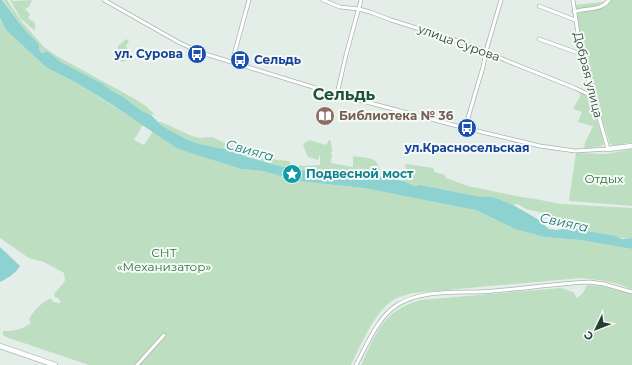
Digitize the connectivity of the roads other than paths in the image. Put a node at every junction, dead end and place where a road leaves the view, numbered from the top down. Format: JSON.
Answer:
{"nodes":[{"id":1,"x":104,"y":0,"type":"edge"},
{"id":2,"x":249,"y":0,"type":"edge"},
{"id":3,"x":323,"y":0,"type":"edge"},
{"id":4,"x":361,"y":0,"type":"edge"},
{"id":5,"x":501,"y":0,"type":"edge"},
{"id":6,"x":573,"y":0,"type":"edge"},
{"id":7,"x":609,"y":0,"type":"edge"},
{"id":8,"x":539,"y":6,"type":"dead end"},
{"id":9,"x":359,"y":8,"type":"junction"},
{"id":10,"x":574,"y":12,"type":"junction"},
{"id":11,"x":575,"y":20,"type":"junction"},
{"id":12,"x":539,"y":39,"type":"dead end"},
{"id":13,"x":486,"y":51,"type":"junction"},
{"id":14,"x":491,"y":53,"type":"junction"},
{"id":15,"x":581,"y":54,"type":"junction"},
{"id":16,"x":484,"y":60,"type":"junction"},
{"id":17,"x":232,"y":62,"type":"junction"},
{"id":18,"x":337,"y":94,"type":"junction"},
{"id":19,"x":592,"y":96,"type":"junction"},
{"id":20,"x":465,"y":128,"type":"junction"},
{"id":21,"x":632,"y":146,"type":"edge"},
{"id":22,"x":608,"y":149,"type":"junction"},
{"id":23,"x":632,"y":292,"type":"edge"},
{"id":24,"x":164,"y":335,"type":"dead end"},
{"id":25,"x":0,"y":346,"type":"edge"},
{"id":26,"x":55,"y":365,"type":"edge"},
{"id":27,"x":137,"y":365,"type":"edge"},
{"id":28,"x":356,"y":365,"type":"edge"}],
"edges":[{"from":1,"to":17,"type":"street"},
{"from":2,"to":17,"type":"street"},
{"from":3,"to":9,"type":"street","name":"улица Сурова"},
{"from":4,"to":9,"type":"street"},
{"from":5,"to":13,"type":"street"},
{"from":6,"to":10,"type":"street","name":"Добрая улица"},
{"from":7,"to":10,"type":"street"},
{"from":8,"to":11,"type":"street"},
{"from":9,"to":13,"type":"street","name":"улица Сурова"},
{"from":9,"to":18,"type":"street"},
{"from":10,"to":11,"type":"street","name":"Добрая улица"},
{"from":11,"to":15,"type":"street","name":"Добрая улица"},
{"from":12,"to":15,"type":"street"},
{"from":13,"to":14,"type":"street","name":"улица Сурова"},
{"from":13,"to":16,"type":"street"},
{"from":14,"to":16,"type":"street"},
{"from":14,"to":19,"type":"street","name":"улица Сурова"},
{"from":15,"to":19,"type":"street","name":"Добрая улица"},
{"from":16,"to":20,"type":"street"},
{"from":17,"to":18,"type":"street"},
{"from":18,"to":20,"type":"street"},
{"from":19,"to":22,"type":"street","name":"Добрая улица"},
{"from":20,"to":22,"type":"street"},
{"from":21,"to":22,"type":"main road"},
{"from":23,"to":28,"type":"street"},
{"from":24,"to":27,"type":"street"},
{"from":25,"to":26,"type":"main road"}]}
